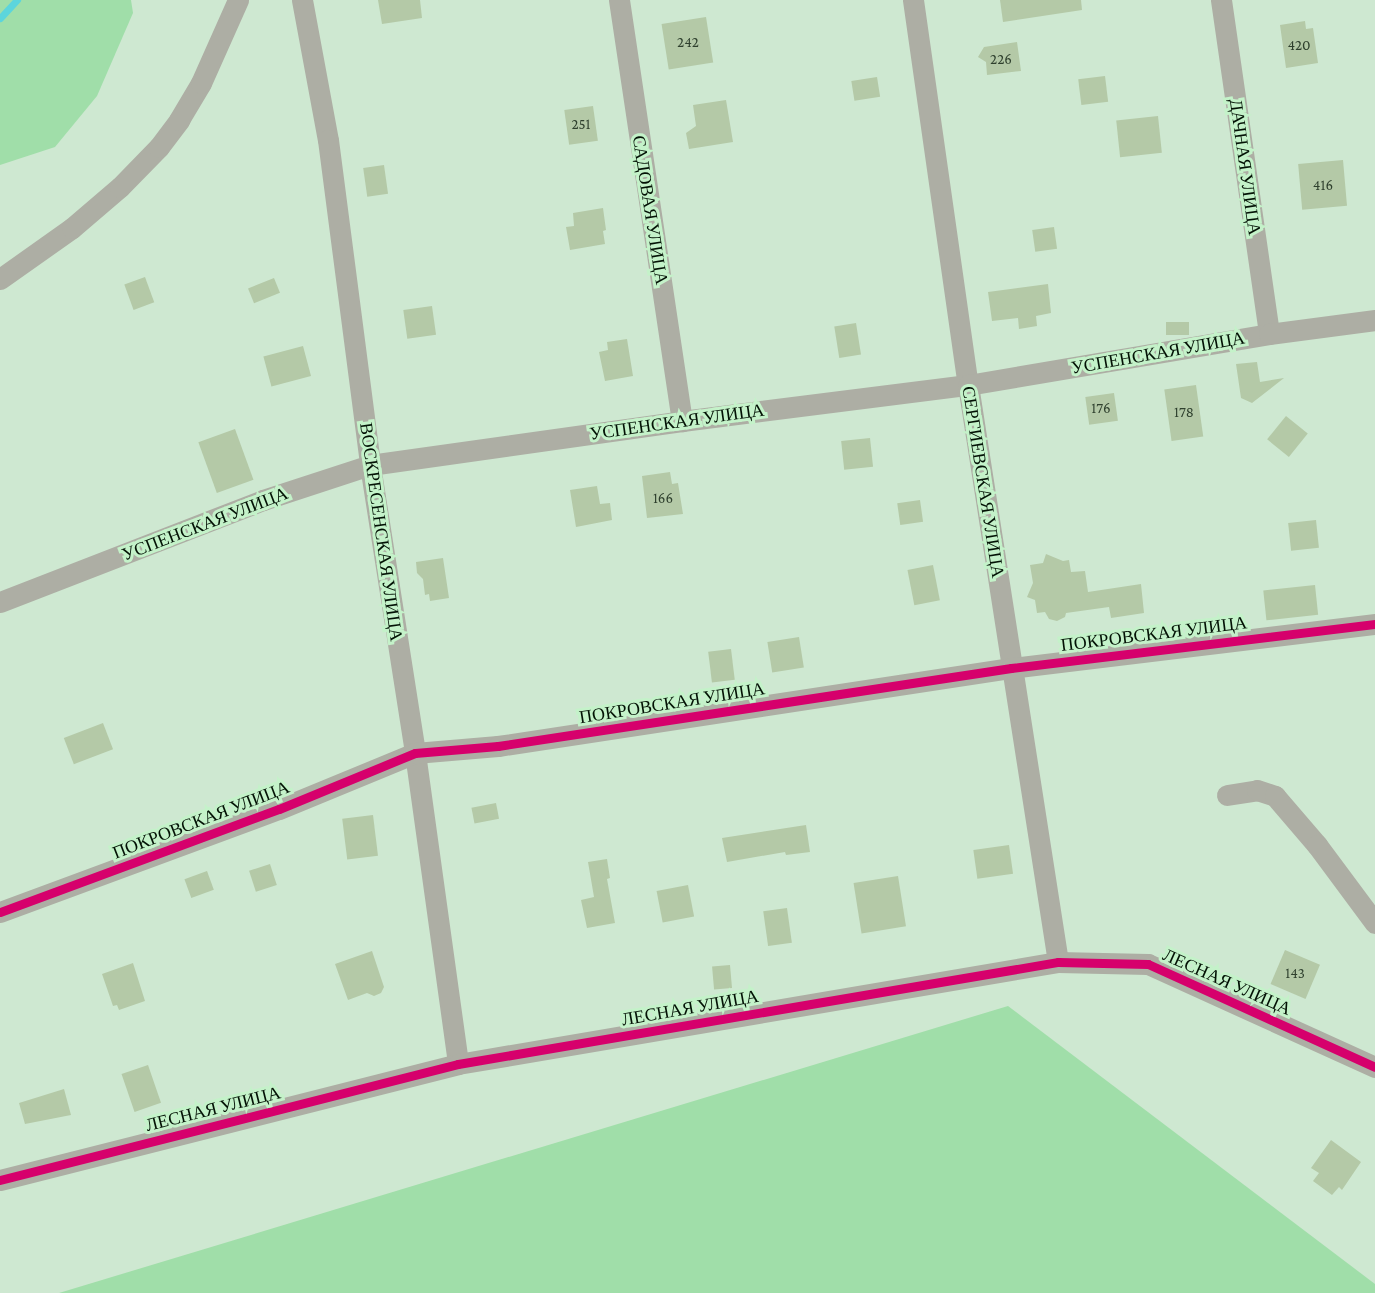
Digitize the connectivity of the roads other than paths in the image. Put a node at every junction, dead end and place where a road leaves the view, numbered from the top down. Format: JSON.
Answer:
{"nodes":[{"id":1,"x":238,"y":0,"type":"edge"},
{"id":2,"x":302,"y":0,"type":"edge"},
{"id":3,"x":619,"y":0,"type":"edge"},
{"id":4,"x":913,"y":0,"type":"edge"},
{"id":5,"x":1221,"y":0,"type":"edge"},
{"id":6,"x":0,"y":279,"type":"edge"},
{"id":7,"x":1375,"y":320,"type":"edge"},
{"id":8,"x":1269,"y":334,"type":"junction"},
{"id":9,"x":968,"y":385,"type":"junction"},
{"id":10,"x":682,"y":421,"type":"junction"},
{"id":11,"x":370,"y":465,"type":"junction"},
{"id":12,"x":0,"y":602,"type":"edge"},
{"id":13,"x":1375,"y":624,"type":"edge"},
{"id":14,"x":1011,"y":668,"type":"junction"},
{"id":15,"x":415,"y":753,"type":"junction"},
{"id":16,"x":1227,"y":795,"type":"dead end"},
{"id":17,"x":0,"y":912,"type":"edge"},
{"id":18,"x":1375,"y":923,"type":"edge"},
{"id":19,"x":1058,"y":962,"type":"junction"},
{"id":20,"x":458,"y":1064,"type":"junction"},
{"id":21,"x":1375,"y":1067,"type":"edge"},
{"id":22,"x":0,"y":1180,"type":"edge"}],
"edges":[{"from":1,"to":6,"type":"street"},
{"from":2,"to":11,"type":"street","name":"ВОСКРЕСЕНСКАЯ УЛИЦА"},
{"from":3,"to":10,"type":"street","name":"САДОВАЯ УЛИЦА"},
{"from":4,"to":9,"type":"street","name":"СЕРГИЕВСКАЯ УЛИЦА"},
{"from":5,"to":8,"type":"street","name":"ДАЧНАЯ УЛИЦА"},
{"from":7,"to":8,"type":"street","name":"УСПЕНСКАЯ УЛИЦА"},
{"from":8,"to":9,"type":"street","name":"УСПЕНСКАЯ УЛИЦА"},
{"from":9,"to":10,"type":"street","name":"УСПЕНСКАЯ УЛИЦА"},
{"from":9,"to":14,"type":"street","name":"СЕРГИЕВСКАЯ УЛИЦА"},
{"from":10,"to":11,"type":"street","name":"УСПЕНСКАЯ УЛИЦА"},
{"from":11,"to":12,"type":"street","name":"УСПЕНСКАЯ УЛИЦА"},
{"from":11,"to":15,"type":"street","name":"ВОСКРЕСЕНСКАЯ УЛИЦА"},
{"from":13,"to":14,"type":"street","name":"ПОКРОВСКАЯ УЛИЦА"},
{"from":14,"to":15,"type":"street","name":"ПОКРОВСКАЯ УЛИЦА"},
{"from":14,"to":19,"type":"street","name":"СЕРГИЕВСКАЯ УЛИЦА"},
{"from":15,"to":17,"type":"street","name":"ПОКРОВСКАЯ УЛИЦА"},
{"from":15,"to":20,"type":"street","name":"ВОСКРЕСЕНСКАЯ УЛИЦА"},
{"from":16,"to":18,"type":"street"},
{"from":19,"to":20,"type":"street","name":"ЛЕСНАЯ УЛИЦА"},
{"from":19,"to":21,"type":"street","name":"ЛЕСНАЯ УЛИЦА"},
{"from":20,"to":22,"type":"street","name":"ЛЕСНАЯ УЛИЦА"}]}
